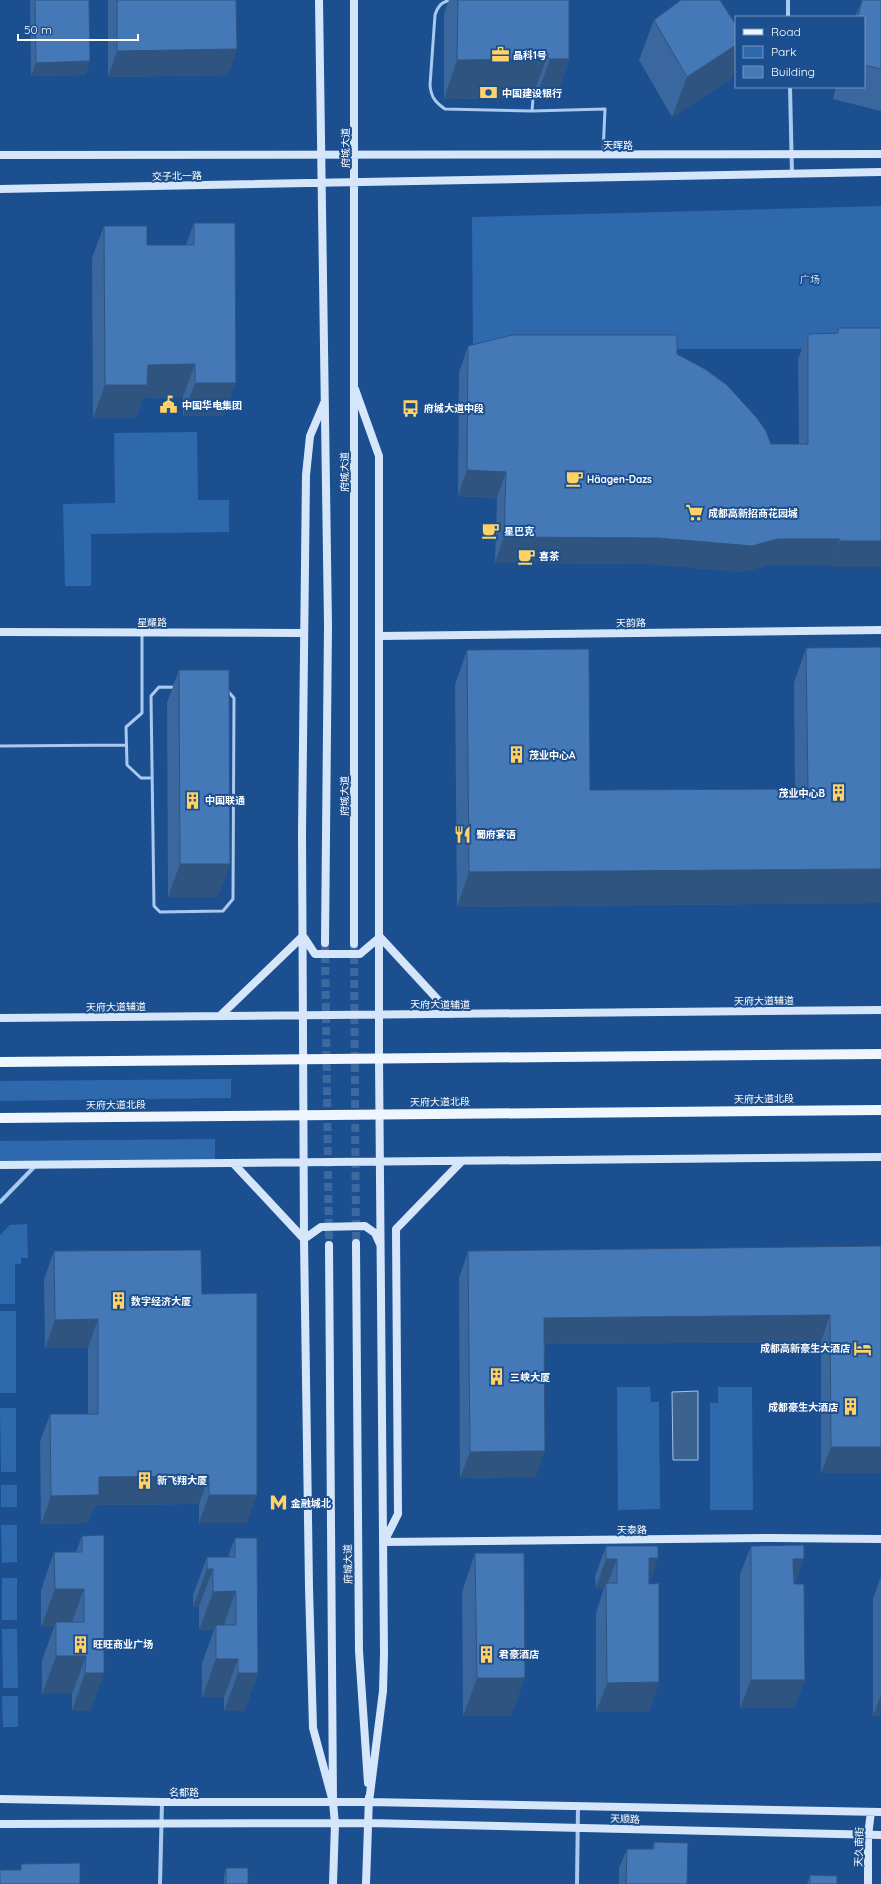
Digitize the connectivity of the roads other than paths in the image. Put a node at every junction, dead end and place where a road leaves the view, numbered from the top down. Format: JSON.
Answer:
{"nodes":[{"id":1,"x":319,"y":0,"type":"edge"},
{"id":2,"x":354,"y":0,"type":"edge"},
{"id":3,"x":458,"y":0,"type":"edge"},
{"id":4,"x":788,"y":0,"type":"edge"},
{"id":5,"x":788,"y":16,"type":"edge"},
{"id":6,"x":790,"y":88,"type":"edge"},
{"id":7,"x":532,"y":98,"type":"edge"},
{"id":8,"x":532,"y":111,"type":"junction"},
{"id":9,"x":321,"y":154,"type":"junction"},
{"id":10,"x":355,"y":154,"type":"junction"},
{"id":11,"x":881,"y":154,"type":"edge"},
{"id":12,"x":0,"y":155,"type":"edge"},
{"id":13,"x":603,"y":155,"type":"junction"},
{"id":14,"x":792,"y":155,"type":"junction"},
{"id":15,"x":881,"y":172,"type":"edge"},
{"id":16,"x":792,"y":174,"type":"junction"},
{"id":17,"x":321,"y":183,"type":"junction"},
{"id":18,"x":355,"y":183,"type":"junction"},
{"id":19,"x":0,"y":189,"type":"edge"},
{"id":20,"x":355,"y":389,"type":"junction"},
{"id":21,"x":324,"y":403,"type":"junction"},
{"id":22,"x":881,"y":630,"type":"edge"},
{"id":23,"x":0,"y":632,"type":"edge"},
{"id":24,"x":142,"y":632,"type":"junction"},
{"id":25,"x":303,"y":633,"type":"junction"},
{"id":26,"x":380,"y":636,"type":"junction"},
{"id":27,"x":142,"y":696,"type":"junction"},
{"id":28,"x":151,"y":696,"type":"junction"},
{"id":29,"x":126,"y":745,"type":"junction"},
{"id":30,"x":0,"y":746,"type":"edge"},
{"id":31,"x":152,"y":778,"type":"junction"},
{"id":32,"x":303,"y":936,"type":"junction"},
{"id":33,"x":380,"y":937,"type":"junction"},
{"id":34,"x":325,"y":943,"type":"tunnel mouth"},
{"id":35,"x":354,"y":944,"type":"tunnel mouth"},
{"id":36,"x":881,"y":1010,"type":"edge"},
{"id":37,"x":380,"y":1014,"type":"junction"},
{"id":38,"x":451,"y":1014,"type":"junction"},
{"id":39,"x":304,"y":1015,"type":"junction"},
{"id":40,"x":220,"y":1016,"type":"junction"},
{"id":41,"x":0,"y":1018,"type":"edge"},
{"id":42,"x":881,"y":1054,"type":"edge"},
{"id":43,"x":379,"y":1059,"type":"junction"},
{"id":44,"x":304,"y":1060,"type":"junction"},
{"id":45,"x":0,"y":1062,"type":"edge"},
{"id":46,"x":881,"y":1110,"type":"edge"},
{"id":47,"x":380,"y":1114,"type":"junction"},
{"id":48,"x":304,"y":1115,"type":"junction"},
{"id":49,"x":0,"y":1118,"type":"edge"},
{"id":50,"x":881,"y":1157,"type":"edge"},
{"id":51,"x":462,"y":1161,"type":"junction"},
{"id":52,"x":304,"y":1162,"type":"junction"},
{"id":53,"x":380,"y":1162,"type":"junction"},
{"id":54,"x":233,"y":1163,"type":"junction"},
{"id":55,"x":0,"y":1165,"type":"edge"},
{"id":56,"x":36,"y":1165,"type":"junction"},
{"id":57,"x":0,"y":1202,"type":"edge"},
{"id":58,"x":304,"y":1239,"type":"junction"},
{"id":59,"x":356,"y":1243,"type":"tunnel mouth"},
{"id":60,"x":329,"y":1246,"type":"tunnel mouth"},
{"id":61,"x":382,"y":1247,"type":"junction"},
{"id":62,"x":881,"y":1539,"type":"edge"},
{"id":63,"x":384,"y":1542,"type":"junction"},
{"id":64,"x":0,"y":1799,"type":"edge"},
{"id":65,"x":162,"y":1802,"type":"junction"},
{"id":66,"x":333,"y":1802,"type":"junction"},
{"id":67,"x":369,"y":1802,"type":"junction"},
{"id":68,"x":578,"y":1806,"type":"junction"},
{"id":69,"x":871,"y":1812,"type":"junction"},
{"id":70,"x":881,"y":1812,"type":"edge"},
{"id":71,"x":369,"y":1823,"type":"junction"},
{"id":72,"x":0,"y":1824,"type":"edge"},
{"id":73,"x":162,"y":1824,"type":"junction"},
{"id":74,"x":335,"y":1824,"type":"junction"},
{"id":75,"x":578,"y":1827,"type":"junction"},
{"id":76,"x":868,"y":1835,"type":"junction"},
{"id":77,"x":881,"y":1835,"type":"edge"},
{"id":78,"x":160,"y":1884,"type":"edge"},
{"id":79,"x":333,"y":1884,"type":"edge"},
{"id":80,"x":366,"y":1884,"type":"edge"},
{"id":81,"x":577,"y":1884,"type":"edge"},
{"id":82,"x":868,"y":1884,"type":"edge"}],
"edges":[{"from":1,"to":9,"type":"street","name":"府城大道"},
{"from":2,"to":10,"type":"street","name":"府城大道"},
{"from":3,"to":8,"type":"lane"},
{"from":4,"to":5,"type":"street"},
{"from":6,"to":14,"type":"street"},
{"from":7,"to":8,"type":"lane"},
{"from":8,"to":13,"type":"lane"},
{"from":9,"to":10,"type":"street"},
{"from":9,"to":12,"type":"street"},
{"from":9,"to":17,"type":"street","name":"府城大道"},
{"from":10,"to":13,"type":"street","name":"天晖路"},
{"from":10,"to":18,"type":"street","name":"府城大道"},
{"from":11,"to":14,"type":"street","name":"天晖路"},
{"from":13,"to":14,"type":"street","name":"天晖路"},
{"from":14,"to":16,"type":"street"},
{"from":15,"to":16,"type":"street"},
{"from":16,"to":18,"type":"street"},
{"from":17,"to":18,"type":"street","name":"交子北一路"},
{"from":17,"to":19,"type":"street","name":"交子北一路"},
{"from":17,"to":21,"type":"street","name":"府城大道"},
{"from":18,"to":20,"type":"street","name":"府城大道"},
{"from":20,"to":26,"type":"street"},
{"from":20,"to":35,"type":"street","name":"府城大道"},
{"from":21,"to":25,"type":"street"},
{"from":21,"to":34,"type":"street","name":"府城大道"},
{"from":22,"to":26,"type":"street","name":"天韵路"},
{"from":23,"to":24,"type":"street","name":"星耀路"},
{"from":24,"to":25,"type":"street","name":"星耀路"},
{"from":24,"to":27,"type":"lane"},
{"from":25,"to":32,"type":"street"},
{"from":26,"to":33,"type":"street"},
{"from":27,"to":28,"type":"lane"},
{"from":27,"to":29,"type":"lane"},
{"from":28,"to":31,"type":"lane"},
{"from":28,"to":31,"type":"lane"},
{"from":29,"to":30,"type":"lane"},
{"from":29,"to":31,"type":"lane"},
{"from":32,"to":33,"type":"street"},
{"from":32,"to":39,"type":"street"},
{"from":32,"to":40,"type":"street"},
{"from":33,"to":37,"type":"street"},
{"from":33,"to":38,"type":"street"},
{"from":36,"to":38,"type":"street","name":"天府大道辅道"},
{"from":37,"to":38,"type":"street","name":"天府大道辅道"},
{"from":37,"to":39,"type":"street","name":"天府大道辅道"},
{"from":37,"to":43,"type":"street"},
{"from":39,"to":40,"type":"street","name":"天府大道辅道"},
{"from":39,"to":44,"type":"street"},
{"from":40,"to":41,"type":"street","name":"天府大道辅道"},
{"from":42,"to":43,"type":"main road"},
{"from":43,"to":44,"type":"main road"},
{"from":43,"to":47,"type":"street"},
{"from":44,"to":45,"type":"main road"},
{"from":44,"to":48,"type":"street"},
{"from":46,"to":47,"type":"main road","name":"天府大道北段"},
{"from":47,"to":48,"type":"main road","name":"天府大道北段"},
{"from":47,"to":53,"type":"street"},
{"from":48,"to":49,"type":"main road","name":"天府大道北段"},
{"from":48,"to":52,"type":"street"},
{"from":50,"to":51,"type":"street"},
{"from":51,"to":53,"type":"street"},
{"from":51,"to":63,"type":"street"},
{"from":52,"to":53,"type":"street"},
{"from":52,"to":54,"type":"street"},
{"from":52,"to":58,"type":"street"},
{"from":53,"to":61,"type":"street"},
{"from":54,"to":56,"type":"street"},
{"from":54,"to":58,"type":"street"},
{"from":55,"to":56,"type":"street"},
{"from":56,"to":57,"type":"street"},
{"from":58,"to":61,"type":"street"},
{"from":58,"to":66,"type":"street"},
{"from":59,"to":67,"type":"street","name":"府城大道"},
{"from":60,"to":66,"type":"street","name":"府城大道"},
{"from":61,"to":63,"type":"street"},
{"from":62,"to":63,"type":"street","name":"天泰路"},
{"from":63,"to":67,"type":"street"},
{"from":64,"to":65,"type":"street","name":"名都路"},
{"from":65,"to":66,"type":"street","name":"名都路"},
{"from":65,"to":73,"type":"street"},
{"from":66,"to":67,"type":"street","name":"名都路"},
{"from":66,"to":74,"type":"street","name":"府城大道"},
{"from":67,"to":68,"type":"street","name":"天顺路"},
{"from":67,"to":71,"type":"street","name":"府城大道"},
{"from":68,"to":69,"type":"street","name":"天顺路"},
{"from":68,"to":75,"type":"street"},
{"from":69,"to":70,"type":"street","name":"天顺路"},
{"from":69,"to":76,"type":"street","name":"天久南街"},
{"from":71,"to":74,"type":"street","name":"天顺路"},
{"from":71,"to":75,"type":"street","name":"天顺路"},
{"from":71,"to":80,"type":"street","name":"府城大道"},
{"from":72,"to":73,"type":"street","name":"天顺路"},
{"from":73,"to":74,"type":"street","name":"天顺路"},
{"from":73,"to":78,"type":"street"},
{"from":74,"to":79,"type":"street","name":"府城大道"},
{"from":75,"to":76,"type":"street","name":"天顺路"},
{"from":75,"to":81,"type":"street"},
{"from":76,"to":77,"type":"street","name":"天顺路"},
{"from":76,"to":82,"type":"street","name":"天久南街"}]}
